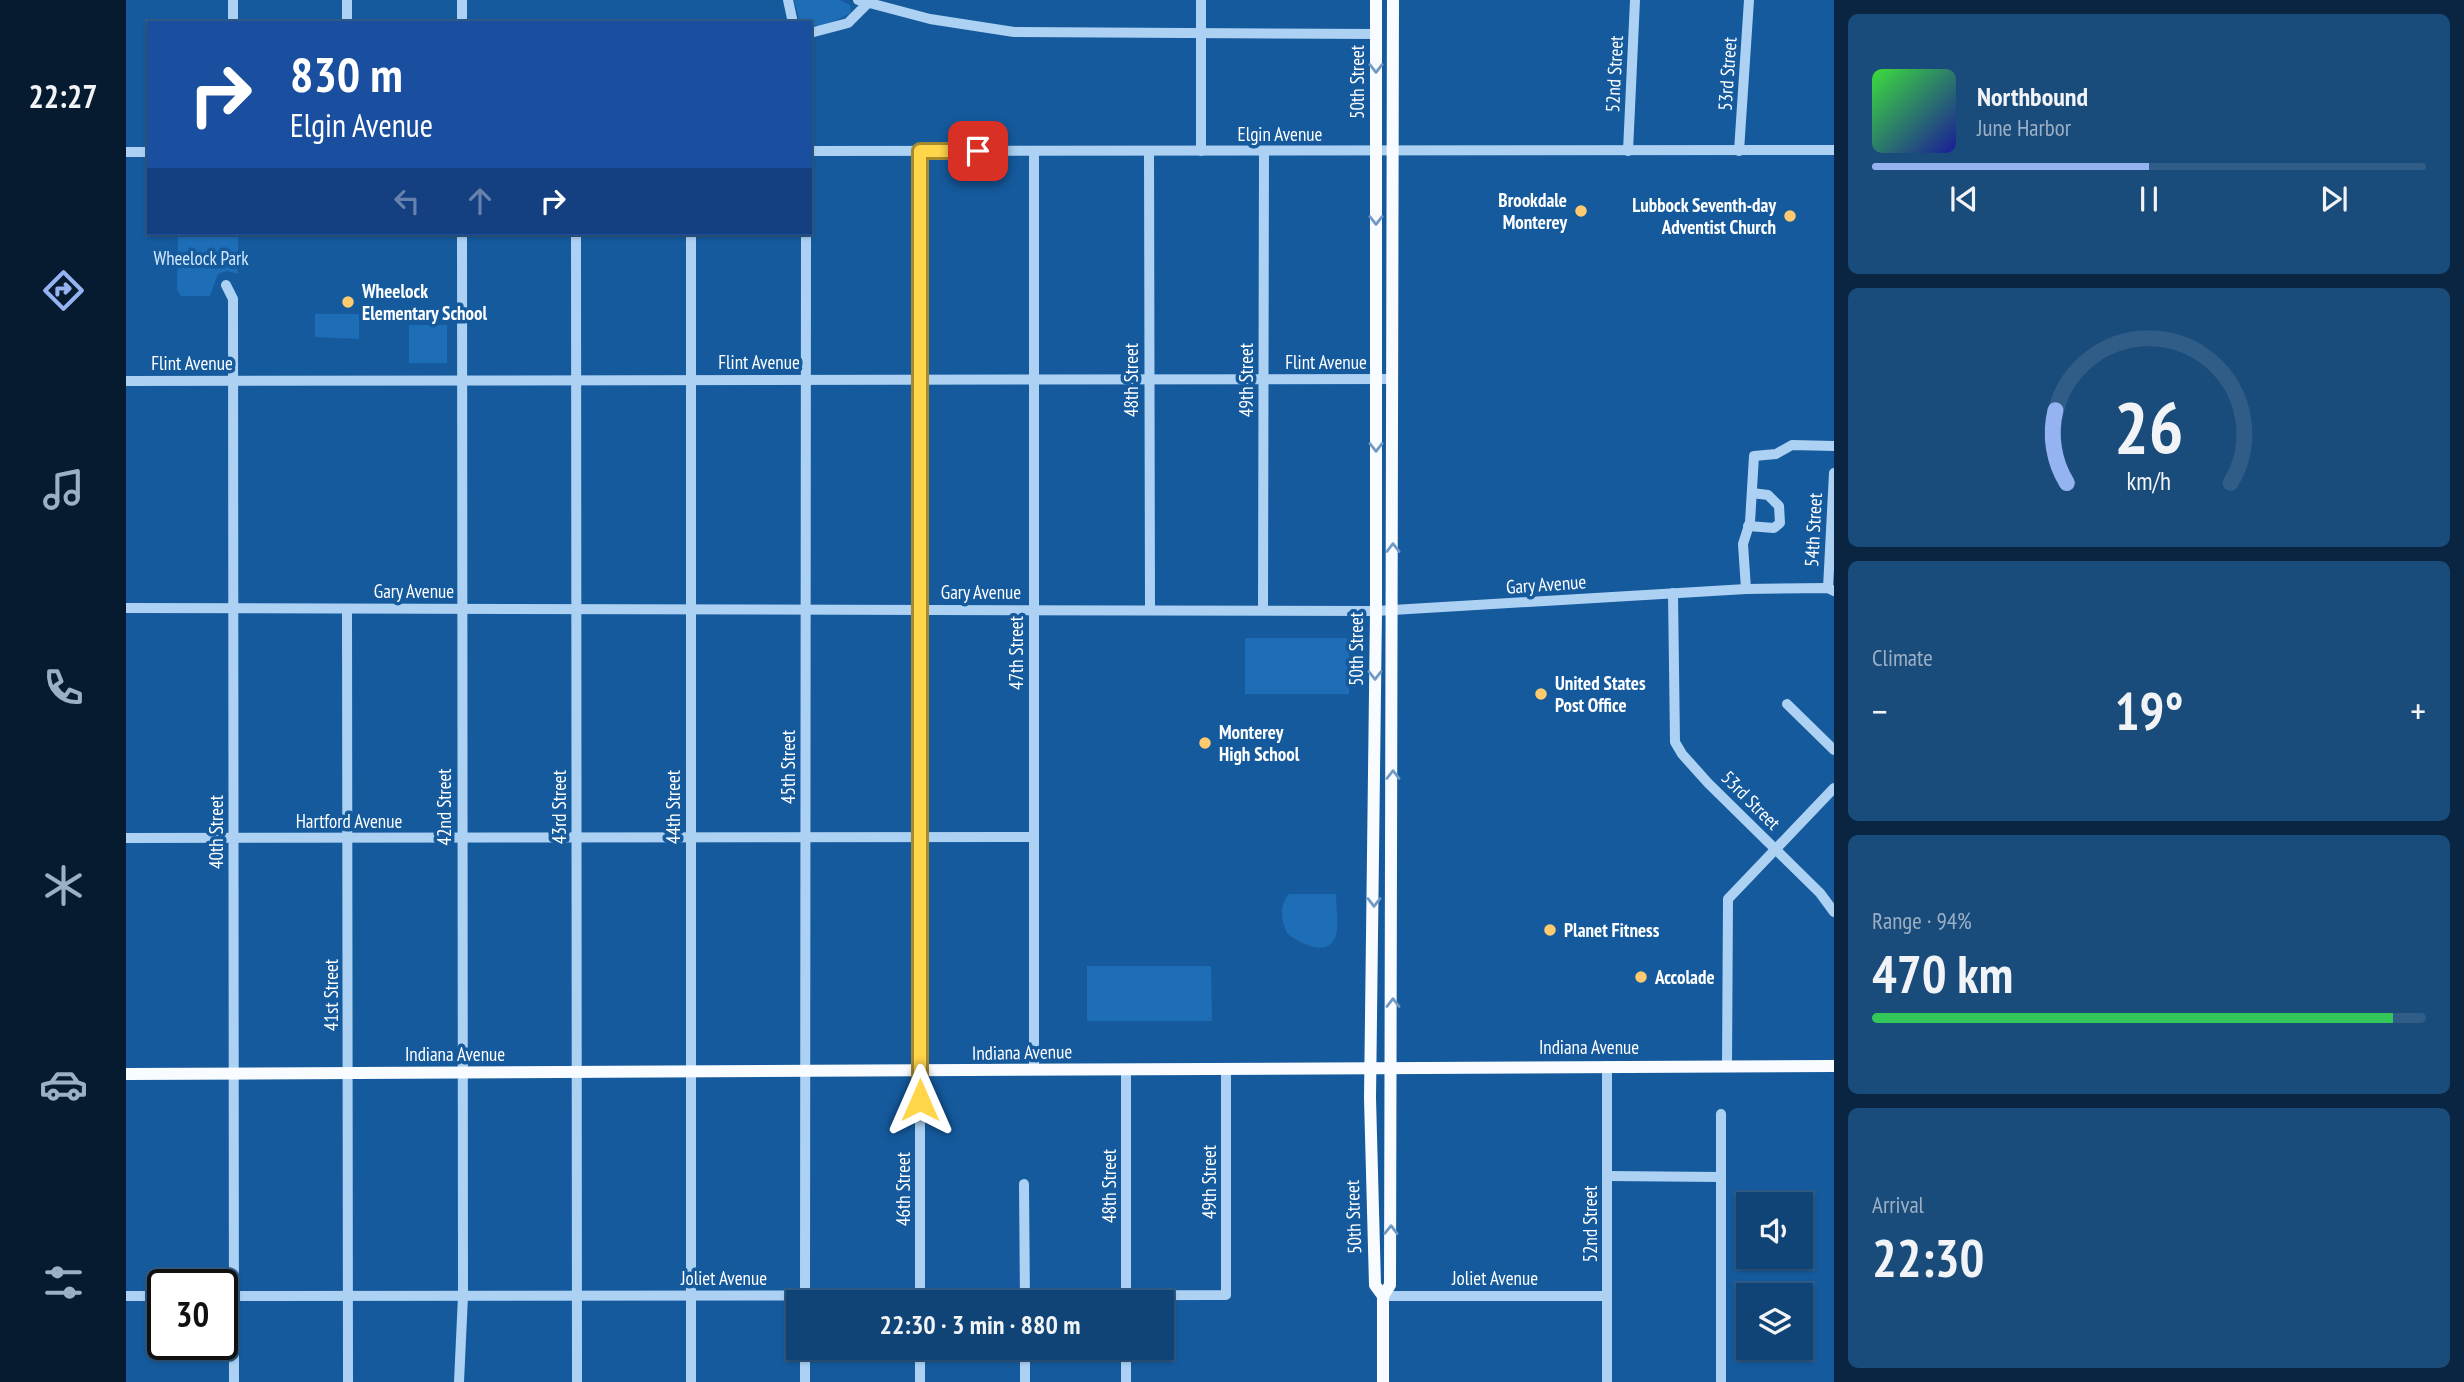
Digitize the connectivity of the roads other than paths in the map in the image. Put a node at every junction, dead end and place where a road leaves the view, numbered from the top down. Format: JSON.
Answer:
{"nodes":[{"id":1,"x":233,"y":0,"type":"edge"},
{"id":2,"x":347,"y":0,"type":"edge"},
{"id":3,"x":462,"y":0,"type":"edge"},
{"id":4,"x":788,"y":0,"type":"edge"},
{"id":5,"x":858,"y":0,"type":"edge"},
{"id":6,"x":1200,"y":0,"type":"edge"},
{"id":7,"x":1376,"y":0,"type":"edge"},
{"id":8,"x":1393,"y":0,"type":"edge"},
{"id":9,"x":1635,"y":0,"type":"edge"},
{"id":10,"x":1749,"y":0,"type":"edge"},
{"id":11,"x":871,"y":2,"type":"edge"},
{"id":12,"x":233,"y":21,"type":"edge"},
{"id":13,"x":347,"y":21,"type":"edge"},
{"id":14,"x":462,"y":21,"type":"edge"},
{"id":15,"x":793,"y":21,"type":"edge"},
{"id":16,"x":812,"y":32,"type":"edge"},
{"id":17,"x":1200,"y":33,"type":"junction"},
{"id":18,"x":1376,"y":34,"type":"junction"},
{"id":19,"x":1739,"y":150,"type":"junction"},
{"id":20,"x":1834,"y":150,"type":"edge"},
{"id":21,"x":812,"y":151,"type":"edge"},
{"id":22,"x":920,"y":151,"type":"junction"},
{"id":23,"x":1034,"y":151,"type":"junction"},
{"id":24,"x":1149,"y":151,"type":"junction"},
{"id":25,"x":1201,"y":151,"type":"junction"},
{"id":26,"x":1264,"y":151,"type":"junction"},
{"id":27,"x":1376,"y":151,"type":"junction"},
{"id":28,"x":1392,"y":151,"type":"junction"},
{"id":29,"x":1628,"y":151,"type":"junction"},
{"id":30,"x":126,"y":152,"type":"edge"},
{"id":31,"x":147,"y":152,"type":"edge"},
{"id":32,"x":462,"y":235,"type":"edge"},
{"id":33,"x":576,"y":235,"type":"edge"},
{"id":34,"x":691,"y":235,"type":"edge"},
{"id":35,"x":806,"y":235,"type":"edge"},
{"id":36,"x":226,"y":285,"type":"dead end"},
{"id":37,"x":1034,"y":379,"type":"junction"},
{"id":38,"x":1149,"y":379,"type":"junction"},
{"id":39,"x":1264,"y":379,"type":"junction"},
{"id":40,"x":1376,"y":379,"type":"junction"},
{"id":41,"x":1393,"y":379,"type":"junction"},
{"id":42,"x":462,"y":380,"type":"junction"},
{"id":43,"x":576,"y":380,"type":"junction"},
{"id":44,"x":691,"y":380,"type":"junction"},
{"id":45,"x":806,"y":380,"type":"junction"},
{"id":46,"x":920,"y":380,"type":"junction"},
{"id":47,"x":126,"y":381,"type":"edge"},
{"id":48,"x":234,"y":381,"type":"junction"},
{"id":49,"x":1834,"y":446,"type":"edge"},
{"id":50,"x":1834,"y":473,"type":"edge"},
{"id":51,"x":1752,"y":493,"type":"junction"},
{"id":52,"x":1748,"y":526,"type":"junction"},
{"id":53,"x":1746,"y":589,"type":"junction"},
{"id":54,"x":1831,"y":590,"type":"edge"},
{"id":55,"x":1673,"y":593,"type":"junction"},
{"id":56,"x":126,"y":608,"type":"edge"},
{"id":57,"x":234,"y":608,"type":"junction"},
{"id":58,"x":348,"y":609,"type":"junction"},
{"id":59,"x":462,"y":609,"type":"junction"},
{"id":60,"x":576,"y":609,"type":"junction"},
{"id":61,"x":690,"y":609,"type":"junction"},
{"id":62,"x":806,"y":609,"type":"junction"},
{"id":63,"x":920,"y":609,"type":"junction"},
{"id":64,"x":1034,"y":609,"type":"junction"},
{"id":65,"x":1150,"y":609,"type":"junction"},
{"id":66,"x":1264,"y":610,"type":"junction"},
{"id":67,"x":1376,"y":611,"type":"junction"},
{"id":68,"x":1393,"y":611,"type":"junction"},
{"id":69,"x":1787,"y":704,"type":"dead end"},
{"id":70,"x":1834,"y":750,"type":"edge"},
{"id":71,"x":1834,"y":788,"type":"edge"},
{"id":72,"x":1034,"y":837,"type":"junction"},
{"id":73,"x":126,"y":838,"type":"edge"},
{"id":74,"x":234,"y":838,"type":"junction"},
{"id":75,"x":348,"y":838,"type":"junction"},
{"id":76,"x":462,"y":838,"type":"junction"},
{"id":77,"x":576,"y":838,"type":"junction"},
{"id":78,"x":690,"y":838,"type":"junction"},
{"id":79,"x":806,"y":838,"type":"junction"},
{"id":80,"x":920,"y":838,"type":"junction"},
{"id":81,"x":1774,"y":848,"type":"junction"},
{"id":82,"x":1834,"y":912,"type":"edge"},
{"id":83,"x":1607,"y":1066,"type":"junction"},
{"id":84,"x":1727,"y":1066,"type":"junction"},
{"id":85,"x":1834,"y":1066,"type":"edge"},
{"id":86,"x":1392,"y":1068,"type":"junction"},
{"id":87,"x":1371,"y":1069,"type":"junction"},
{"id":88,"x":1034,"y":1070,"type":"junction"},
{"id":89,"x":1126,"y":1070,"type":"junction"},
{"id":90,"x":1227,"y":1070,"type":"junction"},
{"id":91,"x":806,"y":1072,"type":"junction"},
{"id":92,"x":920,"y":1072,"type":"junction"},
{"id":93,"x":348,"y":1073,"type":"junction"},
{"id":94,"x":462,"y":1073,"type":"junction"},
{"id":95,"x":576,"y":1073,"type":"junction"},
{"id":96,"x":690,"y":1073,"type":"junction"},
{"id":97,"x":126,"y":1074,"type":"edge"},
{"id":98,"x":234,"y":1074,"type":"junction"},
{"id":99,"x":1721,"y":1114,"type":"dead end"},
{"id":100,"x":1607,"y":1176,"type":"junction"},
{"id":101,"x":1721,"y":1177,"type":"junction"},
{"id":102,"x":1024,"y":1184,"type":"dead end"},
{"id":103,"x":234,"y":1269,"type":"edge"},
{"id":104,"x":805,"y":1290,"type":"edge"},
{"id":105,"x":920,"y":1290,"type":"edge"},
{"id":106,"x":1025,"y":1290,"type":"edge"},
{"id":107,"x":1126,"y":1290,"type":"edge"},
{"id":108,"x":1226,"y":1295,"type":"joint"},
{"id":109,"x":126,"y":1296,"type":"edge"},
{"id":110,"x":147,"y":1296,"type":"edge"},
{"id":111,"x":238,"y":1296,"type":"edge"},
{"id":112,"x":348,"y":1296,"type":"junction"},
{"id":113,"x":463,"y":1296,"type":"junction"},
{"id":114,"x":576,"y":1296,"type":"junction"},
{"id":115,"x":691,"y":1296,"type":"junction"},
{"id":116,"x":1383,"y":1296,"type":"junction"},
{"id":117,"x":1607,"y":1296,"type":"junction"},
{"id":118,"x":1174,"y":1297,"type":"edge"},
{"id":119,"x":786,"y":1298,"type":"edge"},
{"id":120,"x":233,"y":1360,"type":"edge"},
{"id":121,"x":805,"y":1360,"type":"edge"},
{"id":122,"x":920,"y":1360,"type":"edge"},
{"id":123,"x":1025,"y":1360,"type":"edge"},
{"id":124,"x":1126,"y":1360,"type":"edge"},
{"id":125,"x":233,"y":1382,"type":"edge"},
{"id":126,"x":348,"y":1382,"type":"edge"},
{"id":127,"x":459,"y":1382,"type":"edge"},
{"id":128,"x":577,"y":1382,"type":"edge"},
{"id":129,"x":691,"y":1382,"type":"edge"},
{"id":130,"x":805,"y":1382,"type":"edge"},
{"id":131,"x":920,"y":1382,"type":"edge"},
{"id":132,"x":1025,"y":1382,"type":"edge"},
{"id":133,"x":1126,"y":1382,"type":"edge"},
{"id":134,"x":1383,"y":1382,"type":"edge"},
{"id":135,"x":1607,"y":1382,"type":"edge"},
{"id":136,"x":1721,"y":1382,"type":"edge"}],
"edges":[{"from":1,"to":12,"type":"street"},
{"from":2,"to":13,"type":"street"},
{"from":3,"to":14,"type":"street"},
{"from":4,"to":15,"type":"street"},
{"from":5,"to":11,"type":"street"},
{"from":6,"to":17,"type":"street"},
{"from":7,"to":18,"type":"main road","name":"50th Street"},
{"from":8,"to":28,"type":"main road","name":"50th Street"},
{"from":9,"to":29,"type":"street","name":"52nd Street"},
{"from":10,"to":19,"type":"street","name":"53rd Street"},
{"from":11,"to":16,"type":"street"},
{"from":11,"to":17,"type":"street"},
{"from":17,"to":18,"type":"street"},
{"from":17,"to":25,"type":"street"},
{"from":18,"to":27,"type":"main road","name":"50th Street","one_way":true},
{"from":19,"to":20,"type":"street","name":"Elgin Avenue"},
{"from":19,"to":29,"type":"street","name":"Elgin Avenue"},
{"from":21,"to":22,"type":"street","name":"Elgin Avenue"},
{"from":22,"to":23,"type":"street","name":"Elgin Avenue"},
{"from":22,"to":46,"type":"street","name":"46th Street"},
{"from":23,"to":24,"type":"street","name":"Elgin Avenue"},
{"from":23,"to":37,"type":"street","name":"47th Street"},
{"from":24,"to":25,"type":"street","name":"Elgin Avenue"},
{"from":24,"to":38,"type":"street","name":"48th Street"},
{"from":25,"to":26,"type":"street","name":"Elgin Avenue"},
{"from":26,"to":27,"type":"street","name":"Elgin Avenue"},
{"from":26,"to":39,"type":"street","name":"49th Street"},
{"from":27,"to":28,"type":"street","name":"Elgin Avenue"},
{"from":27,"to":40,"type":"main road","name":"50th Street","one_way":true},
{"from":28,"to":29,"type":"street","name":"Elgin Avenue"},
{"from":28,"to":41,"type":"main road","name":"50th Street"},
{"from":30,"to":31,"type":"street"},
{"from":32,"to":42,"type":"street","name":"42nd Street"},
{"from":33,"to":43,"type":"street","name":"43rd Street"},
{"from":34,"to":44,"type":"street","name":"44th Street"},
{"from":35,"to":45,"type":"street","name":"45th Street"},
{"from":36,"to":48,"type":"street","name":"40th Street"},
{"from":37,"to":38,"type":"street","name":"Flint Avenue"},
{"from":37,"to":46,"type":"street","name":"Flint Avenue"},
{"from":37,"to":64,"type":"street","name":"47th Street"},
{"from":38,"to":39,"type":"street","name":"Flint Avenue"},
{"from":38,"to":65,"type":"street","name":"48th Street"},
{"from":39,"to":40,"type":"street","name":"Flint Avenue"},
{"from":39,"to":66,"type":"street","name":"49th Street"},
{"from":40,"to":41,"type":"street","name":"Flint Avenue"},
{"from":40,"to":67,"type":"main road","name":"50th Street","one_way":true},
{"from":68,"to":41,"type":"main road","name":"50th Street","one_way":true},
{"from":42,"to":43,"type":"street","name":"Flint Avenue"},
{"from":42,"to":48,"type":"street","name":"Flint Avenue"},
{"from":42,"to":59,"type":"street","name":"42nd Street"},
{"from":43,"to":44,"type":"street","name":"Flint Avenue"},
{"from":43,"to":60,"type":"street","name":"43rd Street"},
{"from":44,"to":45,"type":"street","name":"Flint Avenue"},
{"from":44,"to":61,"type":"street","name":"44th Street"},
{"from":45,"to":46,"type":"street","name":"Flint Avenue"},
{"from":45,"to":62,"type":"street","name":"45th Street"},
{"from":46,"to":63,"type":"street","name":"46th Street"},
{"from":47,"to":48,"type":"street","name":"Flint Avenue"},
{"from":48,"to":57,"type":"street","name":"40th Street"},
{"from":49,"to":51,"type":"street"},
{"from":50,"to":54,"type":"street","name":"54th Street"},
{"from":51,"to":52,"type":"street"},
{"from":51,"to":52,"type":"street"},
{"from":52,"to":53,"type":"street"},
{"from":53,"to":54,"type":"street","name":"Gary Avenue"},
{"from":53,"to":55,"type":"street","name":"Gary Avenue"},
{"from":55,"to":68,"type":"street","name":"Gary Avenue"},
{"from":55,"to":81,"type":"street","name":"53rd Street"},
{"from":56,"to":57,"type":"street","name":"Gary Avenue"},
{"from":57,"to":58,"type":"street","name":"Gary Avenue"},
{"from":57,"to":74,"type":"street","name":"40th Street"},
{"from":58,"to":59,"type":"street","name":"Gary Avenue"},
{"from":58,"to":75,"type":"street","name":"41st Street"},
{"from":59,"to":60,"type":"street","name":"Gary Avenue"},
{"from":59,"to":76,"type":"street","name":"42nd Street"},
{"from":60,"to":61,"type":"street","name":"Gary Avenue"},
{"from":60,"to":77,"type":"street","name":"43rd Street"},
{"from":61,"to":62,"type":"street","name":"Gary Avenue"},
{"from":61,"to":78,"type":"street","name":"44th Street"},
{"from":62,"to":63,"type":"street","name":"Gary Avenue"},
{"from":62,"to":79,"type":"street","name":"45th Street"},
{"from":63,"to":64,"type":"street","name":"Gary Avenue"},
{"from":63,"to":80,"type":"street","name":"46th Street"},
{"from":64,"to":65,"type":"street","name":"Gary Avenue"},
{"from":64,"to":72,"type":"street","name":"47th Street"},
{"from":65,"to":66,"type":"street","name":"Gary Avenue"},
{"from":66,"to":67,"type":"street","name":"Gary Avenue"},
{"from":67,"to":68,"type":"street","name":"Gary Avenue"},
{"from":67,"to":87,"type":"main road","name":"50th Street","one_way":true},
{"from":86,"to":68,"type":"main road","name":"50th Street","one_way":true},
{"from":69,"to":70,"type":"street"},
{"from":71,"to":81,"type":"street"},
{"from":72,"to":80,"type":"street","name":"Hartford Avenue"},
{"from":72,"to":88,"type":"street","name":"47th Street"},
{"from":73,"to":74,"type":"street","name":"Hartford Avenue"},
{"from":74,"to":75,"type":"street","name":"Hartford Avenue"},
{"from":74,"to":98,"type":"street","name":"40th Street"},
{"from":75,"to":76,"type":"street","name":"Hartford Avenue"},
{"from":75,"to":93,"type":"street","name":"41st Street"},
{"from":76,"to":77,"type":"street","name":"Hartford Avenue"},
{"from":76,"to":94,"type":"street","name":"42nd Street"},
{"from":77,"to":78,"type":"street","name":"Hartford Avenue"},
{"from":77,"to":95,"type":"street","name":"43rd Street"},
{"from":78,"to":79,"type":"street","name":"Hartford Avenue"},
{"from":78,"to":96,"type":"street","name":"44th Street"},
{"from":79,"to":80,"type":"street","name":"Hartford Avenue"},
{"from":79,"to":91,"type":"street","name":"45th Street"},
{"from":80,"to":92,"type":"street","name":"46th Street"},
{"from":81,"to":82,"type":"street"},
{"from":81,"to":84,"type":"street","name":"53rd Street"},
{"from":83,"to":84,"type":"main road","name":"Indiana Avenue"},
{"from":83,"to":86,"type":"main road","name":"Indiana Avenue"},
{"from":83,"to":100,"type":"street","name":"52nd Street"},
{"from":84,"to":85,"type":"main road","name":"Indiana Avenue"},
{"from":86,"to":87,"type":"main road","name":"Indiana Avenue"},
{"from":116,"to":86,"type":"main road","name":"50th Street","one_way":true},
{"from":87,"to":90,"type":"main road","name":"Indiana Avenue"},
{"from":87,"to":116,"type":"main road","name":"50th Street"},
{"from":88,"to":89,"type":"main road","name":"Indiana Avenue"},
{"from":88,"to":92,"type":"main road","name":"Indiana Avenue"},
{"from":89,"to":90,"type":"main road","name":"Indiana Avenue"},
{"from":89,"to":107,"type":"street","name":"48th Street"},
{"from":90,"to":108,"type":"street","name":"49th Street"},
{"from":91,"to":92,"type":"main road","name":"Indiana Avenue"},
{"from":91,"to":96,"type":"main road","name":"Indiana Avenue"},
{"from":91,"to":104,"type":"street","name":"45th Street"},
{"from":92,"to":105,"type":"street","name":"46th Street"},
{"from":93,"to":94,"type":"main road","name":"Indiana Avenue"},
{"from":93,"to":98,"type":"main road","name":"Indiana Avenue"},
{"from":93,"to":112,"type":"street","name":"41st Street"},
{"from":94,"to":95,"type":"main road","name":"Indiana Avenue"},
{"from":94,"to":113,"type":"street","name":"42nd Street"},
{"from":95,"to":96,"type":"main road","name":"Indiana Avenue"},
{"from":95,"to":114,"type":"street","name":"43rd Street"},
{"from":96,"to":115,"type":"street","name":"44th Street"},
{"from":97,"to":98,"type":"main road","name":"Indiana Avenue"},
{"from":98,"to":103,"type":"street","name":"40th Street"},
{"from":99,"to":101,"type":"street"},
{"from":100,"to":101,"type":"street"},
{"from":100,"to":117,"type":"street","name":"52nd Street"},
{"from":101,"to":136,"type":"street"},
{"from":102,"to":106,"type":"street"},
{"from":108,"to":118,"type":"street","name":"Joliet Avenue"},
{"from":109,"to":110,"type":"street"},
{"from":111,"to":112,"type":"street","name":"Joliet Avenue"},
{"from":112,"to":113,"type":"street","name":"Joliet Avenue"},
{"from":112,"to":126,"type":"street","name":"41st Street"},
{"from":113,"to":114,"type":"street","name":"Joliet Avenue"},
{"from":113,"to":127,"type":"street","name":"42nd Street"},
{"from":114,"to":115,"type":"street","name":"Joliet Avenue"},
{"from":114,"to":128,"type":"street","name":"43rd Street"},
{"from":115,"to":119,"type":"street","name":"Joliet Avenue"},
{"from":115,"to":129,"type":"street","name":"44th Street"},
{"from":116,"to":117,"type":"street","name":"Joliet Avenue"},
{"from":116,"to":134,"type":"main road","name":"50th Street"},
{"from":117,"to":135,"type":"street","name":"52nd Street"},
{"from":120,"to":125,"type":"street","name":"40th Street"},
{"from":121,"to":130,"type":"street"},
{"from":122,"to":131,"type":"street"},
{"from":123,"to":132,"type":"street"},
{"from":124,"to":133,"type":"street"}]}
